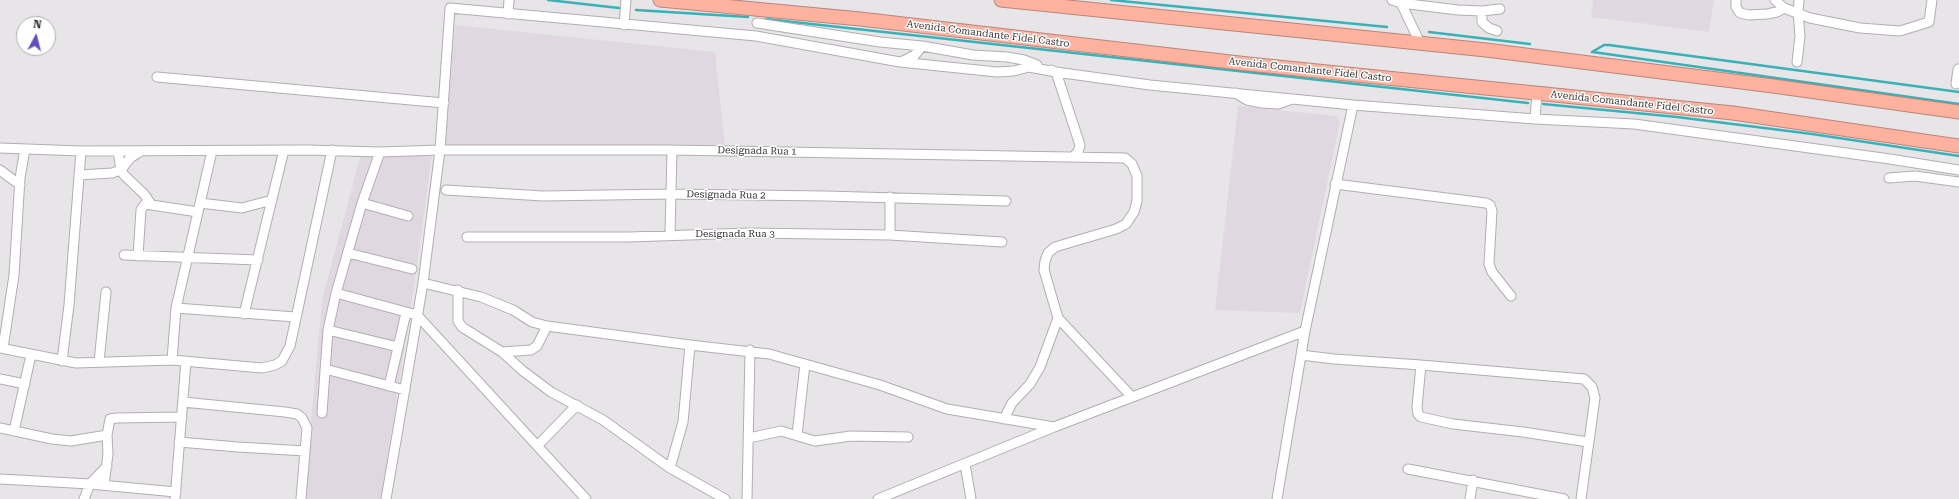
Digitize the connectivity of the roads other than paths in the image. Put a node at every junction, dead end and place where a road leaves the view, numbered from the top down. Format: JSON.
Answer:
{"nodes":[{"id":1,"x":509,"y":0,"type":"edge"},
{"id":2,"x":626,"y":0,"type":"edge"},
{"id":3,"x":660,"y":0,"type":"edge"},
{"id":4,"x":1001,"y":0,"type":"edge"},
{"id":5,"x":1736,"y":0,"type":"edge"},
{"id":6,"x":1775,"y":0,"type":"edge"},
{"id":7,"x":1799,"y":0,"type":"edge"},
{"id":8,"x":1932,"y":0,"type":"edge"},
{"id":9,"x":1397,"y":1,"type":"edge"},
{"id":10,"x":1784,"y":8,"type":"junction"},
{"id":11,"x":1500,"y":9,"type":"dead end"},
{"id":12,"x":758,"y":10,"type":"junction"},
{"id":13,"x":1482,"y":11,"type":"junction"},
{"id":14,"x":1798,"y":13,"type":"junction"},
{"id":15,"x":508,"y":14,"type":"junction"},
{"id":16,"x":757,"y":23,"type":"junction"},
{"id":17,"x":624,"y":25,"type":"junction"},
{"id":18,"x":1497,"y":31,"type":"dead end"},
{"id":19,"x":756,"y":36,"type":"junction"},
{"id":20,"x":1420,"y":43,"type":"junction"},
{"id":21,"x":922,"y":46,"type":"junction"},
{"id":22,"x":963,"y":54,"type":"junction"},
{"id":23,"x":900,"y":62,"type":"junction"},
{"id":24,"x":1797,"y":62,"type":"dead end"},
{"id":25,"x":1958,"y":69,"type":"edge"},
{"id":26,"x":997,"y":72,"type":"junction"},
{"id":27,"x":1056,"y":72,"type":"junction"},
{"id":28,"x":157,"y":77,"type":"dead end"},
{"id":29,"x":1956,"y":84,"type":"dead end"},
{"id":30,"x":1536,"y":93,"type":"junction"},
{"id":31,"x":444,"y":103,"type":"junction"},
{"id":32,"x":1353,"y":105,"type":"junction"},
{"id":33,"x":1959,"y":112,"type":"edge"},
{"id":34,"x":1534,"y":119,"type":"junction"},
{"id":35,"x":1959,"y":146,"type":"edge"},
{"id":36,"x":0,"y":148,"type":"edge"},
{"id":37,"x":25,"y":149,"type":"junction"},
{"id":38,"x":284,"y":150,"type":"junction"},
{"id":39,"x":332,"y":150,"type":"junction"},
{"id":40,"x":440,"y":150,"type":"junction"},
{"id":41,"x":672,"y":150,"type":"junction"},
{"id":42,"x":80,"y":151,"type":"junction"},
{"id":43,"x":118,"y":151,"type":"junction"},
{"id":44,"x":141,"y":151,"type":"junction"},
{"id":45,"x":212,"y":151,"type":"junction"},
{"id":46,"x":380,"y":152,"type":"junction"},
{"id":47,"x":1073,"y":158,"type":"junction"},
{"id":48,"x":1917,"y":162,"type":"junction"},
{"id":49,"x":121,"y":170,"type":"junction"},
{"id":50,"x":1959,"y":170,"type":"edge"},
{"id":51,"x":1,"y":173,"type":"edge"},
{"id":52,"x":79,"y":175,"type":"junction"},
{"id":53,"x":1888,"y":178,"type":"dead end"},
{"id":54,"x":1933,"y":180,"type":"junction"},
{"id":55,"x":1959,"y":182,"type":"edge"},
{"id":56,"x":1335,"y":184,"type":"junction"},
{"id":57,"x":20,"y":185,"type":"junction"},
{"id":58,"x":446,"y":190,"type":"dead end"},
{"id":59,"x":671,"y":194,"type":"junction"},
{"id":60,"x":890,"y":197,"type":"junction"},
{"id":61,"x":272,"y":200,"type":"junction"},
{"id":62,"x":1006,"y":201,"type":"dead end"},
{"id":63,"x":362,"y":203,"type":"junction"},
{"id":64,"x":151,"y":204,"type":"junction"},
{"id":65,"x":199,"y":207,"type":"junction"},
{"id":66,"x":408,"y":216,"type":"dead end"},
{"id":67,"x":670,"y":234,"type":"junction"},
{"id":68,"x":890,"y":235,"type":"junction"},
{"id":69,"x":467,"y":237,"type":"dead end"},
{"id":70,"x":1002,"y":242,"type":"dead end"},
{"id":71,"x":348,"y":253,"type":"junction"},
{"id":72,"x":124,"y":255,"type":"dead end"},
{"id":73,"x":138,"y":256,"type":"junction"},
{"id":74,"x":187,"y":258,"type":"junction"},
{"id":75,"x":258,"y":260,"type":"junction"},
{"id":76,"x":412,"y":269,"type":"dead end"},
{"id":77,"x":423,"y":283,"type":"junction"},
{"id":78,"x":458,"y":290,"type":"junction"},
{"id":79,"x":106,"y":292,"type":"dead end"},
{"id":80,"x":336,"y":293,"type":"junction"},
{"id":81,"x":1511,"y":296,"type":"dead end"},
{"id":82,"x":176,"y":308,"type":"junction"},
{"id":83,"x":406,"y":313,"type":"junction"},
{"id":84,"x":244,"y":314,"type":"junction"},
{"id":85,"x":418,"y":316,"type":"junction"},
{"id":86,"x":295,"y":317,"type":"junction"},
{"id":87,"x":1058,"y":318,"type":"junction"},
{"id":88,"x":547,"y":326,"type":"junction"},
{"id":89,"x":328,"y":330,"type":"junction"},
{"id":90,"x":1305,"y":332,"type":"junction"},
{"id":91,"x":690,"y":345,"type":"junction"},
{"id":92,"x":398,"y":347,"type":"junction"},
{"id":93,"x":2,"y":348,"type":"edge"},
{"id":94,"x":750,"y":350,"type":"junction"},
{"id":95,"x":502,"y":352,"type":"junction"},
{"id":96,"x":31,"y":355,"type":"junction"},
{"id":97,"x":1301,"y":355,"type":"junction"},
{"id":98,"x":172,"y":360,"type":"junction"},
{"id":99,"x":62,"y":361,"type":"junction"},
{"id":100,"x":99,"y":362,"type":"junction"},
{"id":101,"x":186,"y":362,"type":"junction"},
{"id":102,"x":805,"y":364,"type":"junction"},
{"id":103,"x":1421,"y":365,"type":"junction"},
{"id":104,"x":325,"y":369,"type":"junction"},
{"id":105,"x":0,"y":379,"type":"edge"},
{"id":106,"x":25,"y":384,"type":"junction"},
{"id":107,"x":389,"y":386,"type":"junction"},
{"id":108,"x":405,"y":390,"type":"junction"},
{"id":109,"x":1132,"y":397,"type":"junction"},
{"id":110,"x":183,"y":402,"type":"junction"},
{"id":111,"x":577,"y":405,"type":"junction"},
{"id":112,"x":322,"y":413,"type":"dead end"},
{"id":113,"x":182,"y":417,"type":"junction"},
{"id":114,"x":1004,"y":418,"type":"junction"},
{"id":115,"x":1054,"y":427,"type":"junction"},
{"id":116,"x":0,"y":428,"type":"edge"},
{"id":117,"x":14,"y":431,"type":"junction"},
{"id":118,"x":107,"y":435,"type":"junction"},
{"id":119,"x":798,"y":435,"type":"junction"},
{"id":120,"x":908,"y":437,"type":"dead end"},
{"id":121,"x":749,"y":438,"type":"junction"},
{"id":122,"x":180,"y":442,"type":"junction"},
{"id":123,"x":1588,"y":442,"type":"junction"},
{"id":124,"x":538,"y":445,"type":"junction"},
{"id":125,"x":305,"y":451,"type":"junction"},
{"id":126,"x":965,"y":464,"type":"junction"},
{"id":127,"x":106,"y":466,"type":"junction"},
{"id":128,"x":670,"y":468,"type":"junction"},
{"id":129,"x":1408,"y":469,"type":"dead end"},
{"id":130,"x":0,"y":479,"type":"edge"},
{"id":131,"x":1473,"y":480,"type":"junction"},
{"id":132,"x":90,"y":484,"type":"junction"},
{"id":133,"x":104,"y":485,"type":"junction"},
{"id":134,"x":176,"y":496,"type":"edge"},
{"id":135,"x":894,"y":496,"type":"edge"},
{"id":136,"x":84,"y":499,"type":"edge"},
{"id":137,"x":301,"y":499,"type":"edge"},
{"id":138,"x":386,"y":499,"type":"edge"},
{"id":139,"x":586,"y":499,"type":"edge"},
{"id":140,"x":724,"y":499,"type":"edge"},
{"id":141,"x":747,"y":499,"type":"edge"},
{"id":142,"x":878,"y":499,"type":"edge"},
{"id":143,"x":971,"y":499,"type":"edge"},
{"id":144,"x":1277,"y":499,"type":"edge"},
{"id":145,"x":1470,"y":499,"type":"edge"},
{"id":146,"x":1564,"y":499,"type":"edge"},
{"id":147,"x":1581,"y":499,"type":"edge"}],
"edges":[{"from":1,"to":15,"type":"street"},
{"from":2,"to":17,"type":"street"},
{"from":3,"to":12,"type":"highway","name":"Avenida Comandante Fidel Castro"},
{"from":4,"to":20,"type":"highway"},
{"from":5,"to":10,"type":"street"},
{"from":6,"to":10,"type":"street"},
{"from":7,"to":14,"type":"street"},
{"from":8,"to":14,"type":"street"},
{"from":9,"to":13,"type":"street"},
{"from":9,"to":20,"type":"street"},
{"from":10,"to":14,"type":"street"},
{"from":11,"to":13,"type":"street"},
{"from":12,"to":16,"type":"street"},
{"from":12,"to":30,"type":"highway","name":"Avenida Comandante Fidel Castro"},
{"from":13,"to":18,"type":"street"},
{"from":14,"to":24,"type":"street"},
{"from":15,"to":17,"type":"street"},
{"from":15,"to":31,"type":"street"},
{"from":16,"to":19,"type":"street"},
{"from":16,"to":21,"type":"street"},
{"from":17,"to":19,"type":"street"},
{"from":19,"to":23,"type":"street"},
{"from":20,"to":33,"type":"highway"},
{"from":21,"to":22,"type":"street"},
{"from":21,"to":23,"type":"street"},
{"from":22,"to":26,"type":"street"},
{"from":22,"to":27,"type":"street"},
{"from":23,"to":26,"type":"street"},
{"from":25,"to":29,"type":"street"},
{"from":26,"to":27,"type":"street"},
{"from":27,"to":32,"type":"street"},
{"from":27,"to":47,"type":"street"},
{"from":28,"to":31,"type":"street"},
{"from":30,"to":34,"type":"street"},
{"from":30,"to":35,"type":"highway","name":"Avenida Comandante Fidel Castro"},
{"from":31,"to":40,"type":"street"},
{"from":32,"to":34,"type":"street"},
{"from":32,"to":56,"type":"street"},
{"from":34,"to":48,"type":"street"},
{"from":36,"to":37,"type":"street","name":"Designada Rua 1"},
{"from":37,"to":42,"type":"street","name":"Designada Rua 1"},
{"from":37,"to":57,"type":"street"},
{"from":38,"to":39,"type":"street","name":"Designada Rua 1"},
{"from":38,"to":45,"type":"street","name":"Designada Rua 1"},
{"from":38,"to":61,"type":"street"},
{"from":39,"to":46,"type":"street","name":"Designada Rua 1"},
{"from":39,"to":86,"type":"street"},
{"from":40,"to":41,"type":"street","name":"Designada Rua 1"},
{"from":40,"to":46,"type":"street","name":"Designada Rua 1"},
{"from":40,"to":77,"type":"street"},
{"from":41,"to":47,"type":"street","name":"Designada Rua 1"},
{"from":41,"to":59,"type":"street"},
{"from":42,"to":43,"type":"street","name":"Designada Rua 1"},
{"from":42,"to":52,"type":"street"},
{"from":43,"to":44,"type":"street","name":"Designada Rua 1"},
{"from":43,"to":49,"type":"street"},
{"from":44,"to":45,"type":"street","name":"Designada Rua 1"},
{"from":44,"to":49,"type":"street"},
{"from":45,"to":65,"type":"street"},
{"from":46,"to":63,"type":"street"},
{"from":47,"to":87,"type":"street","name":"Designada Rua 1"},
{"from":48,"to":50,"type":"street"},
{"from":48,"to":54,"type":"street"},
{"from":49,"to":52,"type":"street"},
{"from":49,"to":64,"type":"street"},
{"from":51,"to":57,"type":"street"},
{"from":52,"to":99,"type":"street"},
{"from":53,"to":54,"type":"street"},
{"from":54,"to":55,"type":"street"},
{"from":56,"to":81,"type":"street"},
{"from":56,"to":90,"type":"street"},
{"from":57,"to":93,"type":"street"},
{"from":58,"to":59,"type":"street","name":"Designada Rua 2"},
{"from":59,"to":60,"type":"street","name":"Designada Rua 2"},
{"from":59,"to":67,"type":"street"},
{"from":60,"to":62,"type":"street","name":"Designada Rua 2"},
{"from":60,"to":68,"type":"street"},
{"from":61,"to":65,"type":"street"},
{"from":61,"to":75,"type":"street"},
{"from":63,"to":66,"type":"street"},
{"from":63,"to":71,"type":"street"},
{"from":64,"to":65,"type":"street"},
{"from":64,"to":73,"type":"street"},
{"from":65,"to":74,"type":"street"},
{"from":67,"to":68,"type":"street","name":"Designada Rua 3"},
{"from":67,"to":69,"type":"street","name":"Designada Rua 3"},
{"from":68,"to":70,"type":"street","name":"Designada Rua 3"},
{"from":71,"to":76,"type":"street"},
{"from":71,"to":80,"type":"street"},
{"from":72,"to":73,"type":"street"},
{"from":73,"to":74,"type":"street"},
{"from":74,"to":75,"type":"street"},
{"from":74,"to":82,"type":"street"},
{"from":75,"to":84,"type":"street"},
{"from":77,"to":78,"type":"street"},
{"from":77,"to":85,"type":"street"},
{"from":78,"to":88,"type":"street"},
{"from":78,"to":95,"type":"street"},
{"from":79,"to":100,"type":"street"},
{"from":80,"to":83,"type":"street"},
{"from":80,"to":89,"type":"street"},
{"from":82,"to":84,"type":"street"},
{"from":82,"to":98,"type":"street"},
{"from":83,"to":85,"type":"street"},
{"from":83,"to":92,"type":"street"},
{"from":84,"to":86,"type":"street"},
{"from":85,"to":108,"type":"street"},
{"from":85,"to":124,"type":"street"},
{"from":86,"to":101,"type":"street"},
{"from":87,"to":109,"type":"street"},
{"from":87,"to":114,"type":"street"},
{"from":88,"to":91,"type":"street"},
{"from":88,"to":95,"type":"street"},
{"from":89,"to":92,"type":"street"},
{"from":89,"to":104,"type":"street"},
{"from":90,"to":97,"type":"street"},
{"from":90,"to":109,"type":"street"},
{"from":91,"to":94,"type":"street"},
{"from":91,"to":128,"type":"street"},
{"from":92,"to":107,"type":"street"},
{"from":93,"to":96,"type":"street"},
{"from":94,"to":102,"type":"street"},
{"from":94,"to":121,"type":"street"},
{"from":95,"to":111,"type":"street"},
{"from":96,"to":99,"type":"street"},
{"from":96,"to":106,"type":"street"},
{"from":97,"to":103,"type":"street"},
{"from":97,"to":144,"type":"street"},
{"from":98,"to":100,"type":"street"},
{"from":98,"to":101,"type":"street"},
{"from":99,"to":100,"type":"street"},
{"from":101,"to":110,"type":"street"},
{"from":102,"to":114,"type":"street"},
{"from":102,"to":119,"type":"street"},
{"from":103,"to":123,"type":"street"},
{"from":103,"to":123,"type":"street"},
{"from":104,"to":107,"type":"street"},
{"from":104,"to":112,"type":"street"},
{"from":105,"to":106,"type":"street"},
{"from":106,"to":117,"type":"street"},
{"from":107,"to":108,"type":"street"},
{"from":108,"to":138,"type":"street"},
{"from":109,"to":115,"type":"street"},
{"from":110,"to":113,"type":"street"},
{"from":110,"to":125,"type":"street"},
{"from":111,"to":124,"type":"street"},
{"from":111,"to":128,"type":"street"},
{"from":113,"to":118,"type":"street"},
{"from":113,"to":122,"type":"street"},
{"from":114,"to":115,"type":"street"},
{"from":115,"to":126,"type":"street"},
{"from":116,"to":117,"type":"street"},
{"from":117,"to":118,"type":"street"},
{"from":118,"to":127,"type":"street"},
{"from":119,"to":120,"type":"street"},
{"from":119,"to":121,"type":"street"},
{"from":121,"to":141,"type":"street"},
{"from":122,"to":125,"type":"street"},
{"from":122,"to":134,"type":"street"},
{"from":123,"to":147,"type":"street"},
{"from":124,"to":139,"type":"street"},
{"from":125,"to":137,"type":"street"},
{"from":126,"to":135,"type":"street"},
{"from":126,"to":143,"type":"street"},
{"from":127,"to":132,"type":"street"},
{"from":127,"to":133,"type":"street"},
{"from":128,"to":140,"type":"street"},
{"from":129,"to":131,"type":"street"},
{"from":130,"to":132,"type":"street"},
{"from":131,"to":145,"type":"street"},
{"from":131,"to":146,"type":"street"},
{"from":132,"to":133,"type":"street"},
{"from":132,"to":136,"type":"street"},
{"from":133,"to":134,"type":"street"},
{"from":135,"to":142,"type":"street"}]}
